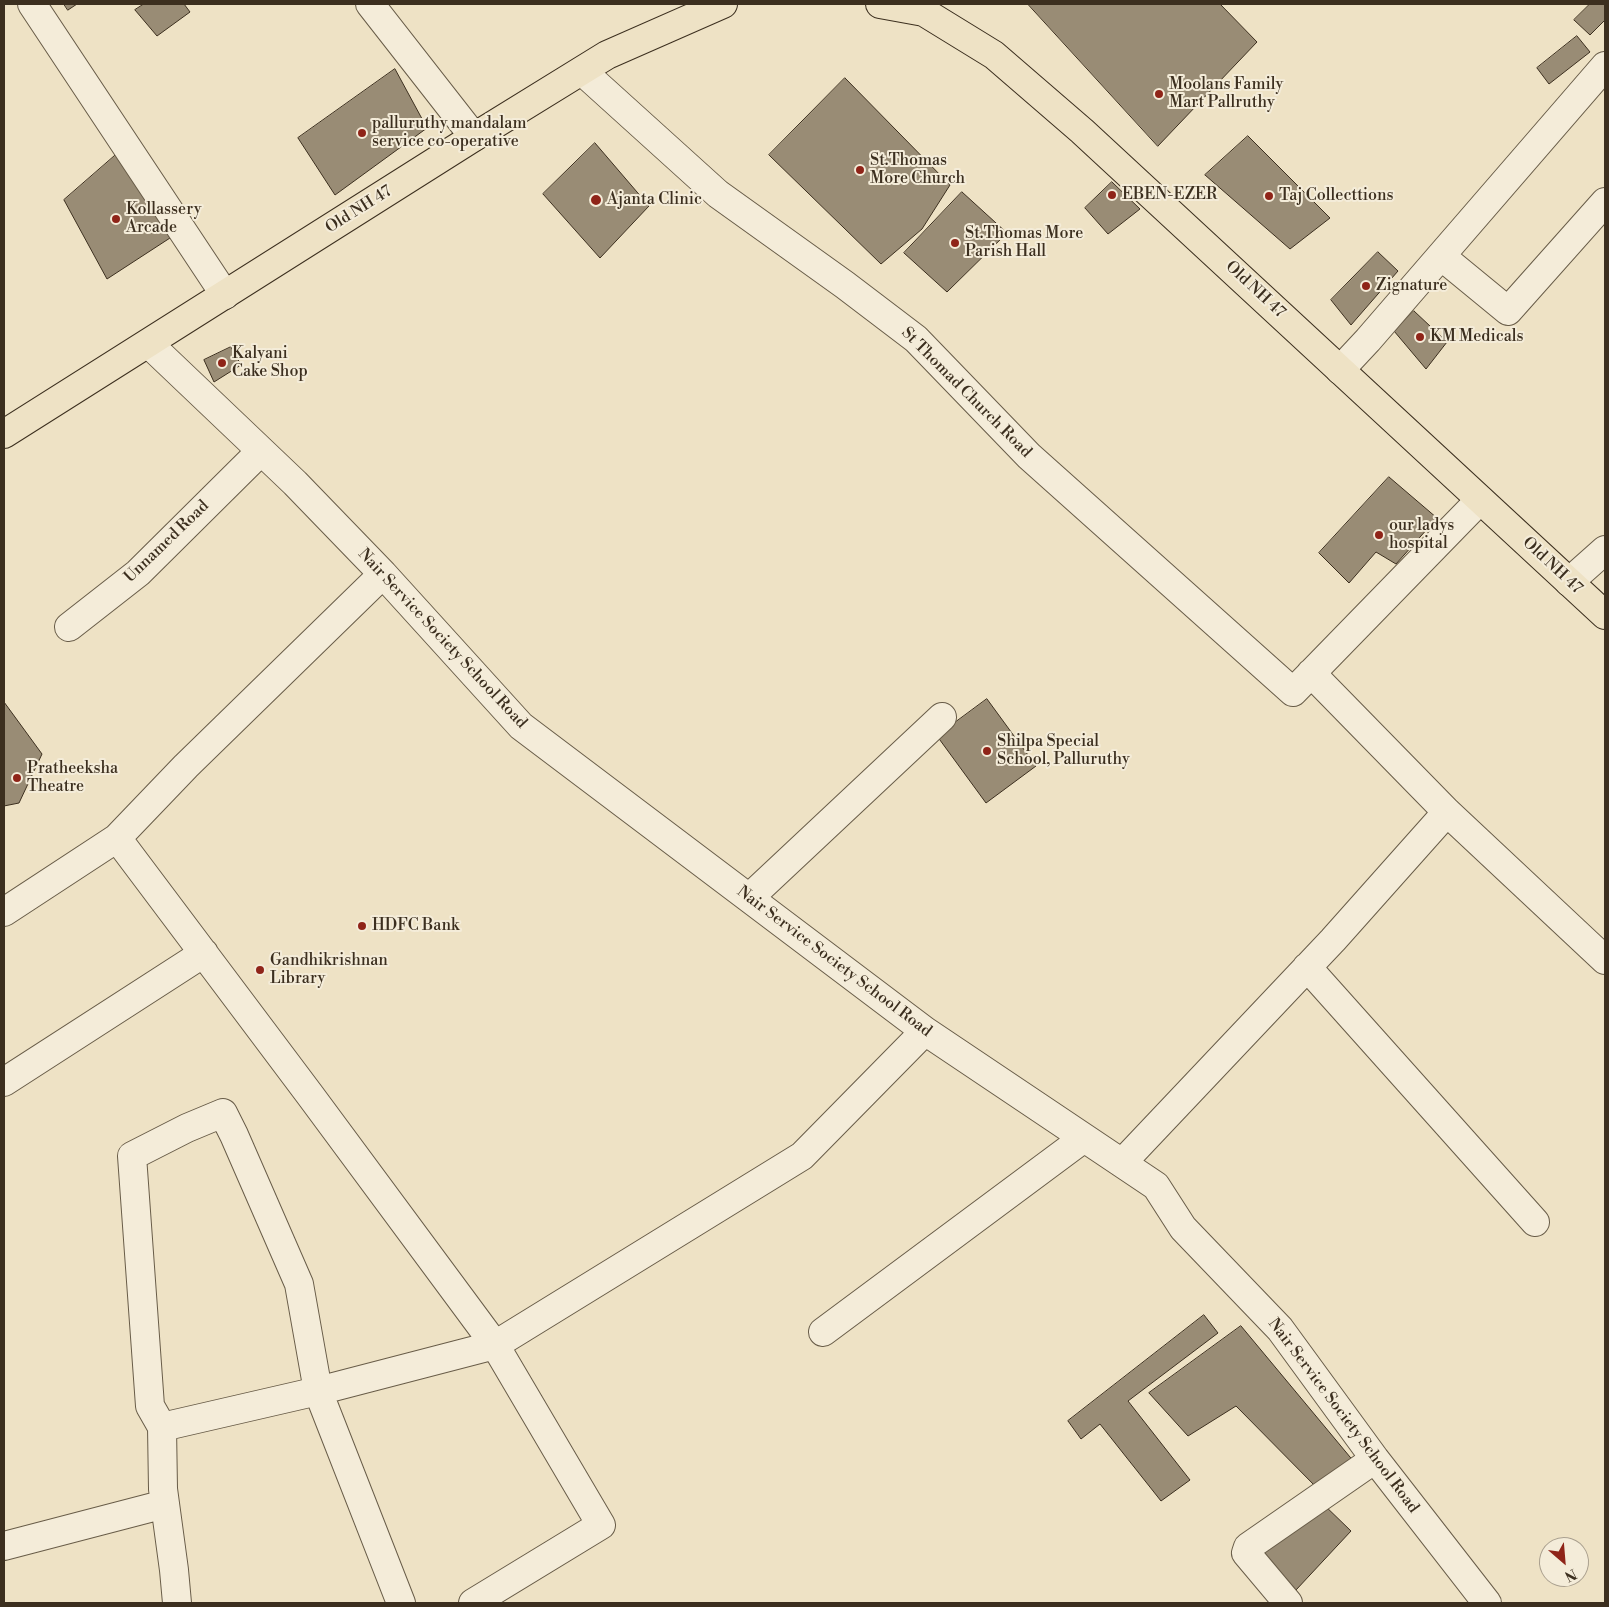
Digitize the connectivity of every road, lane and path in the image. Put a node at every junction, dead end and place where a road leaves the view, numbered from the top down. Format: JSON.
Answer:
{"nodes":[{"id":1,"x":32,"y":4,"type":"edge"},
{"id":2,"x":370,"y":4,"type":"edge"},
{"id":3,"x":724,"y":4,"type":"edge"},
{"id":4,"x":880,"y":4,"type":"edge"},
{"id":5,"x":1605,"y":66,"type":"edge"},
{"id":6,"x":582,"y":71,"type":"junction"},
{"id":7,"x":474,"y":137,"type":"junction"},
{"id":8,"x":1605,"y":202,"type":"edge"},
{"id":9,"x":1441,"y":256,"type":"junction"},
{"id":10,"x":226,"y":295,"type":"junction"},
{"id":11,"x":149,"y":344,"type":"junction"},
{"id":12,"x":1340,"y":370,"type":"junction"},
{"id":13,"x":4,"y":434,"type":"edge"},
{"id":14,"x":261,"y":451,"type":"junction"},
{"id":15,"x":1480,"y":500,"type":"junction"},
{"id":16,"x":1605,"y":550,"type":"edge"},
{"id":17,"x":383,"y":574,"type":"junction"},
{"id":18,"x":1569,"y":582,"type":"junction"},
{"id":19,"x":1605,"y":615,"type":"edge"},
{"id":20,"x":69,"y":627,"type":"dead end"},
{"id":21,"x":1302,"y":682,"type":"junction"},
{"id":22,"x":942,"y":717,"type":"dead end"},
{"id":23,"x":1447,"y":812,"type":"junction"},
{"id":24,"x":116,"y":838,"type":"junction"},
{"id":25,"x":749,"y":898,"type":"junction"},
{"id":26,"x":4,"y":912,"type":"edge"},
{"id":27,"x":204,"y":953,"type":"junction"},
{"id":28,"x":1605,"y":960,"type":"edge"},
{"id":29,"x":1307,"y":967,"type":"junction"},
{"id":30,"x":925,"y":1031,"type":"junction"},
{"id":31,"x":4,"y":1082,"type":"edge"},
{"id":32,"x":1084,"y":1138,"type":"junction"},
{"id":33,"x":1122,"y":1163,"type":"junction"},
{"id":34,"x":1535,"y":1222,"type":"dead end"},
{"id":35,"x":823,"y":1332,"type":"dead end"},
{"id":36,"x":495,"y":1345,"type":"junction"},
{"id":37,"x":318,"y":1391,"type":"junction"},
{"id":38,"x":162,"y":1427,"type":"junction"},
{"id":39,"x":1375,"y":1459,"type":"junction"},
{"id":40,"x":165,"y":1504,"type":"junction"},
{"id":41,"x":4,"y":1546,"type":"edge"},
{"id":42,"x":1484,"y":1602,"type":"edge"},
{"id":43,"x":177,"y":1603,"type":"edge"},
{"id":44,"x":401,"y":1603,"type":"edge"},
{"id":45,"x":473,"y":1603,"type":"edge"},
{"id":46,"x":1288,"y":1603,"type":"edge"}],
"edges":[{"from":1,"to":10,"type":"street"},
{"from":2,"to":7,"type":"street"},
{"from":3,"to":6,"type":"main road","name":"Old NH 47"},
{"from":4,"to":12,"type":"main road","name":"Old NH 47"},
{"from":5,"to":9,"type":"street"},
{"from":6,"to":7,"type":"main road","name":"Old NH 47"},
{"from":6,"to":21,"type":"street","name":"St Thomad Church Road"},
{"from":7,"to":10,"type":"main road","name":"Old NH 47"},
{"from":8,"to":9,"type":"street"},
{"from":9,"to":12,"type":"street"},
{"from":10,"to":11,"type":"main road","name":"Old NH 47"},
{"from":11,"to":13,"type":"main road","name":"Old NH 47"},
{"from":11,"to":14,"type":"street","name":"Nair Service Society School Road"},
{"from":12,"to":15,"type":"main road","name":"Old NH 47"},
{"from":14,"to":17,"type":"street","name":"Nair Service Society School Road"},
{"from":14,"to":20,"type":"street","name":"Unnamed Road"},
{"from":15,"to":18,"type":"main road","name":"Old NH 47"},
{"from":15,"to":21,"type":"street"},
{"from":16,"to":18,"type":"street"},
{"from":17,"to":24,"type":"street"},
{"from":17,"to":25,"type":"street","name":"Nair Service Society School Road"},
{"from":18,"to":19,"type":"main road","name":"Old NH 47"},
{"from":21,"to":23,"type":"street","name":"St Thomad Church Road"},
{"from":22,"to":25,"type":"street"},
{"from":23,"to":28,"type":"street","name":"St Thomad Church Road"},
{"from":23,"to":29,"type":"street"},
{"from":24,"to":26,"type":"street"},
{"from":24,"to":27,"type":"street"},
{"from":25,"to":30,"type":"street","name":"Nair Service Society School Road"},
{"from":27,"to":31,"type":"street"},
{"from":27,"to":36,"type":"street"},
{"from":29,"to":33,"type":"street"},
{"from":29,"to":34,"type":"street"},
{"from":30,"to":32,"type":"street","name":"Nair Service Society School Road"},
{"from":30,"to":36,"type":"street"},
{"from":32,"to":33,"type":"street","name":"Nair Service Society School Road"},
{"from":32,"to":35,"type":"street"},
{"from":33,"to":39,"type":"street","name":"Nair Service Society School Road"},
{"from":36,"to":37,"type":"street"},
{"from":36,"to":45,"type":"street"},
{"from":37,"to":38,"type":"street"},
{"from":37,"to":38,"type":"street"},
{"from":37,"to":44,"type":"street"},
{"from":38,"to":40,"type":"street"},
{"from":39,"to":42,"type":"street","name":"Nair Service Society School Road"},
{"from":39,"to":46,"type":"street"},
{"from":40,"to":41,"type":"street"},
{"from":40,"to":43,"type":"street"}]}
